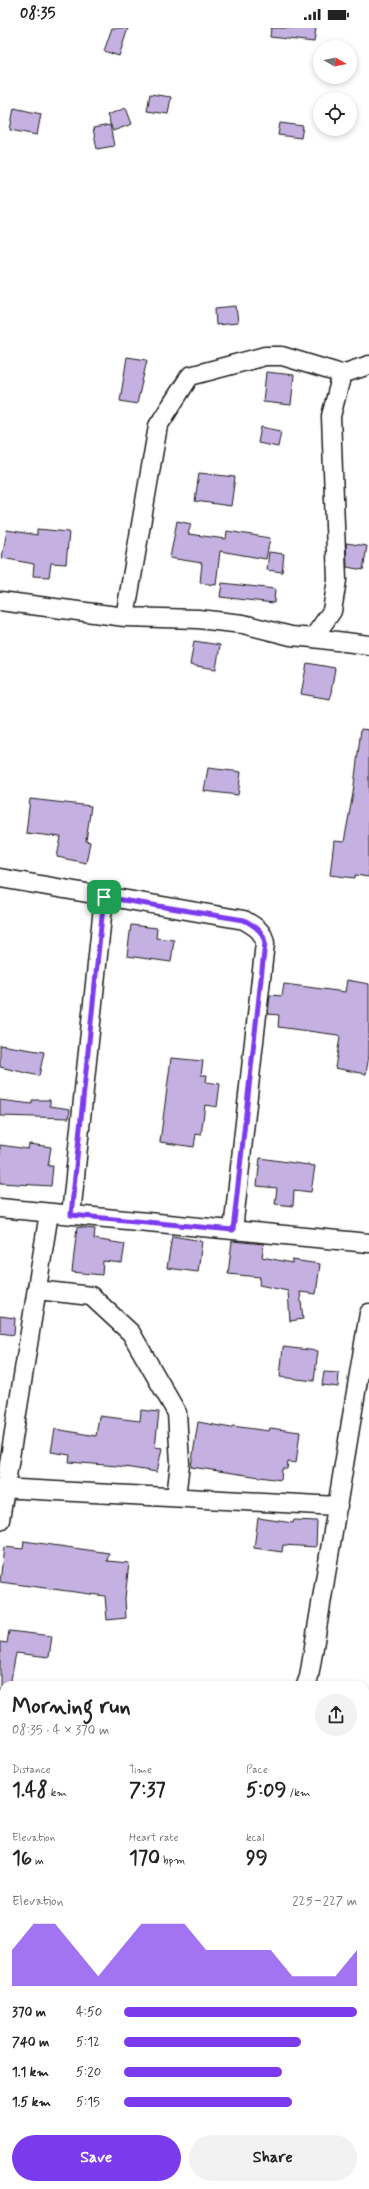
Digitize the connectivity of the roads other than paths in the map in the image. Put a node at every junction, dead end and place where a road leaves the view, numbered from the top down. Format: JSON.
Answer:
{"nodes":[{"id":1,"x":369,"y":365,"type":"edge"},
{"id":2,"x":342,"y":374,"type":"junction"},
{"id":3,"x":0,"y":601,"type":"edge"},
{"id":4,"x":125,"y":617,"type":"junction"},
{"id":5,"x":313,"y":638,"type":"junction"},
{"id":6,"x":369,"y":645,"type":"edge"},
{"id":7,"x":0,"y":878,"type":"edge"},
{"id":8,"x":104,"y":897,"type":"junction"},
{"id":9,"x":0,"y":1208,"type":"edge"},
{"id":10,"x":49,"y":1213,"type":"junction"},
{"id":11,"x":71,"y":1215,"type":"junction"},
{"id":12,"x":233,"y":1230,"type":"junction"},
{"id":13,"x":369,"y":1243,"type":"edge"},
{"id":14,"x":37,"y":1290,"type":"junction"},
{"id":15,"x":369,"y":1313,"type":"edge"},
{"id":16,"x":3,"y":1488,"type":"edge"},
{"id":17,"x":176,"y":1497,"type":"junction"},
{"id":18,"x":338,"y":1506,"type":"junction"},
{"id":19,"x":0,"y":1520,"type":"edge"},
{"id":20,"x":308,"y":1681,"type":"edge"}],
"edges":[{"from":1,"to":2,"type":"street"},
{"from":2,"to":4,"type":"street"},
{"from":2,"to":5,"type":"street"},
{"from":3,"to":4,"type":"street"},
{"from":4,"to":5,"type":"street"},
{"from":5,"to":6,"type":"street"},
{"from":7,"to":8,"type":"street"},
{"from":8,"to":11,"type":"street"},
{"from":8,"to":12,"type":"street"},
{"from":9,"to":10,"type":"street"},
{"from":10,"to":11,"type":"street"},
{"from":10,"to":14,"type":"street"},
{"from":11,"to":12,"type":"street"},
{"from":12,"to":13,"type":"street"},
{"from":14,"to":16,"type":"street"},
{"from":14,"to":17,"type":"street"},
{"from":15,"to":18,"type":"street"},
{"from":16,"to":17,"type":"street"},
{"from":16,"to":19,"type":"street"},
{"from":17,"to":18,"type":"street"},
{"from":18,"to":20,"type":"street"}]}
